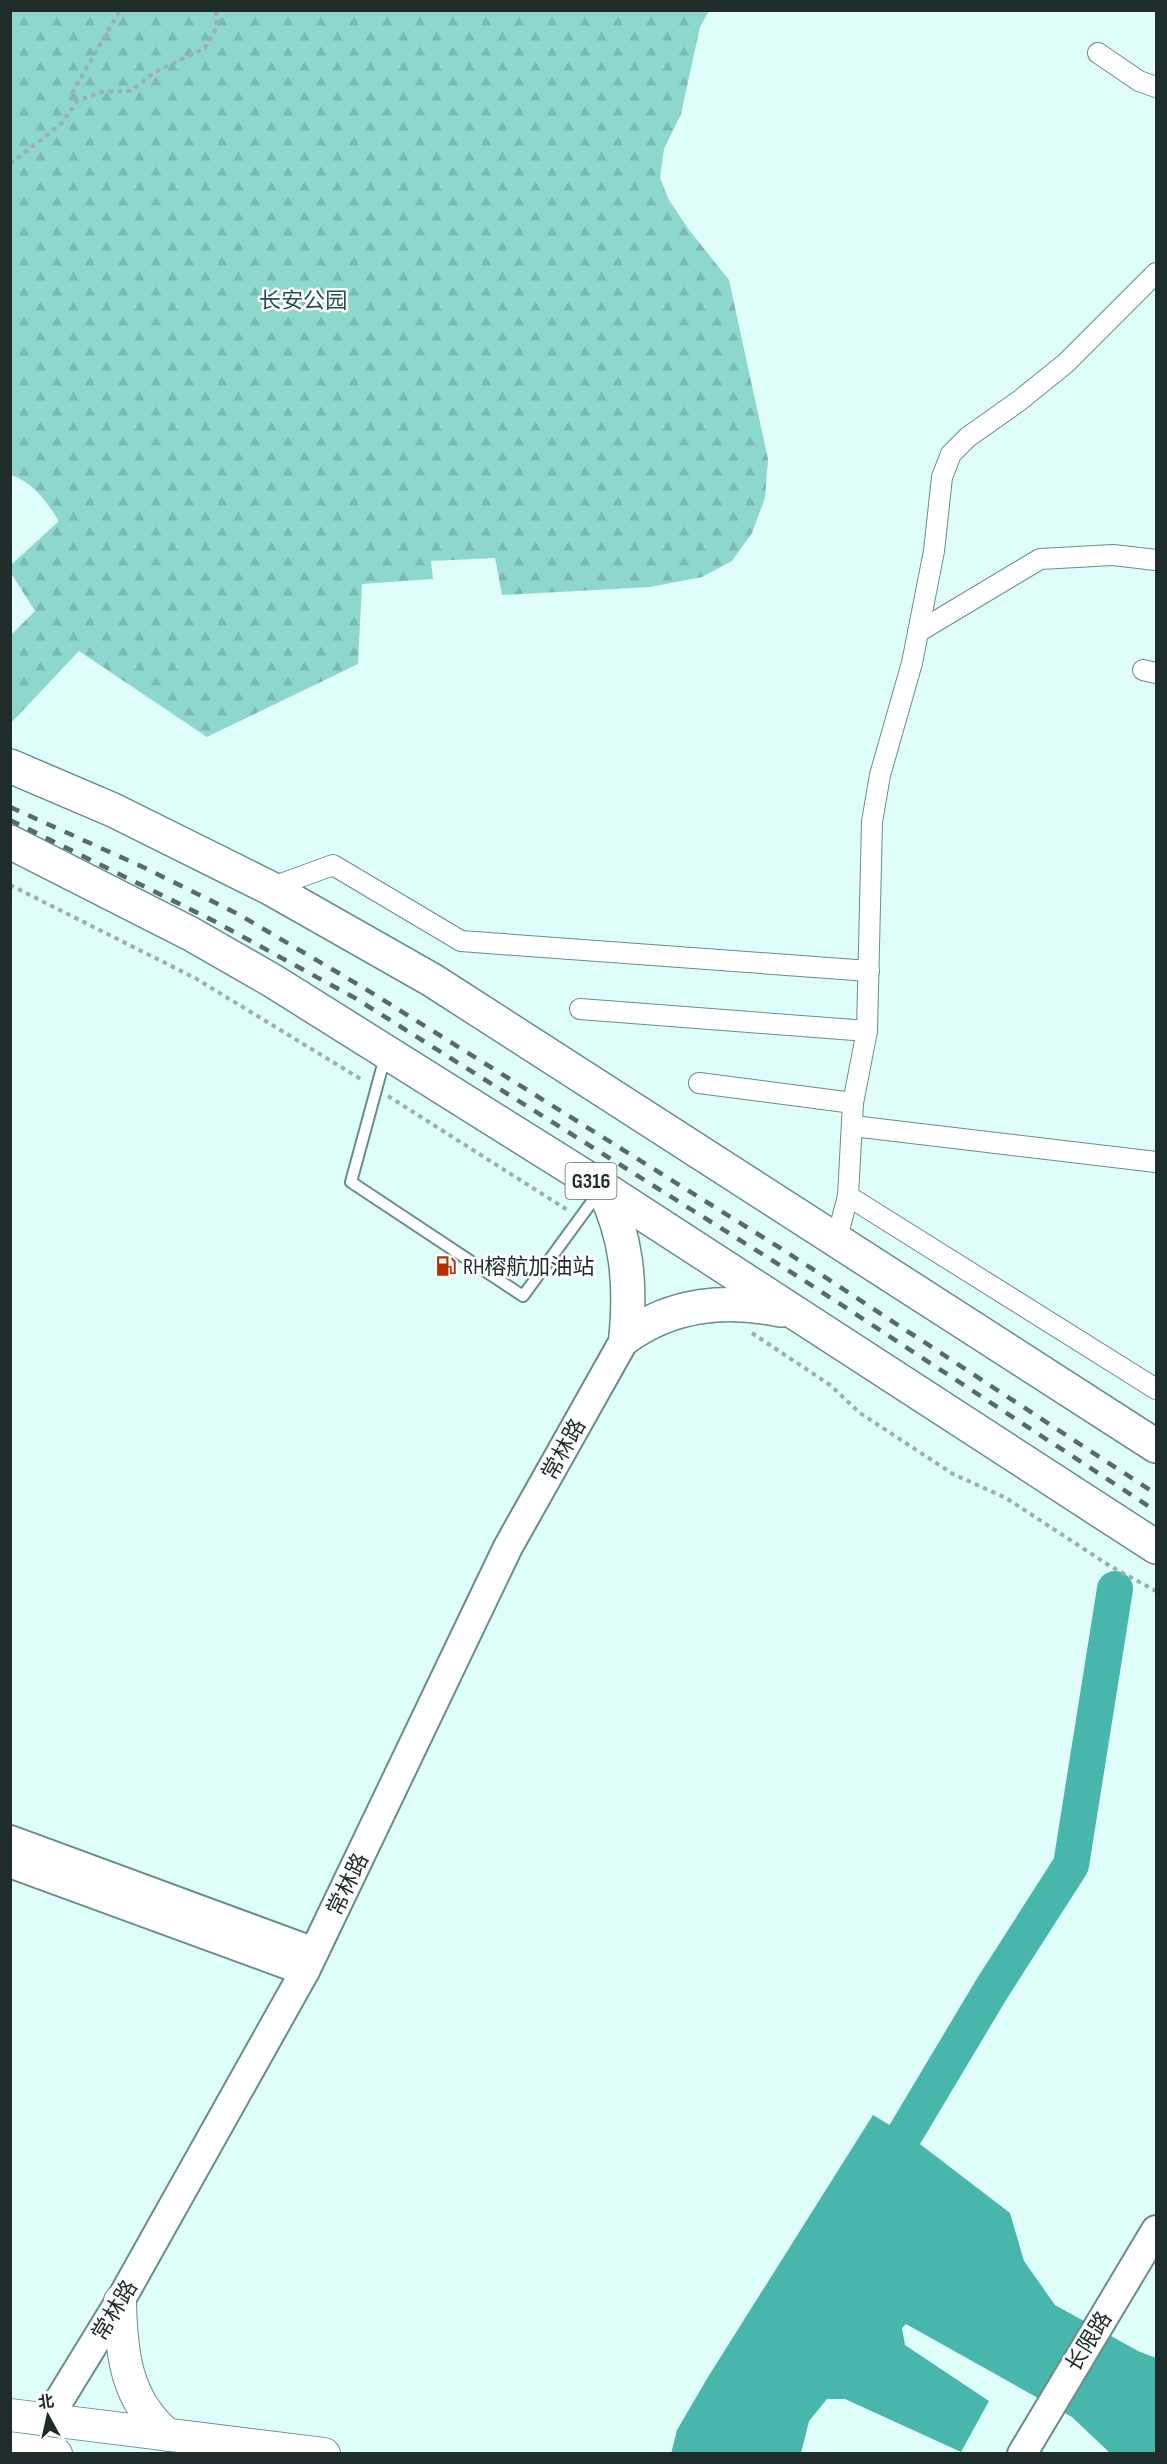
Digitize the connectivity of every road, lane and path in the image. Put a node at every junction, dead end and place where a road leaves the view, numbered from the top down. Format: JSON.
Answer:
{"nodes":[{"id":1,"x":120,"y":10,"type":"edge"},
{"id":2,"x":216,"y":10,"type":"edge"},
{"id":3,"x":1098,"y":53,"type":"dead end"},
{"id":4,"x":1156,"y":87,"type":"edge"},
{"id":5,"x":77,"y":101,"type":"junction"},
{"id":6,"x":10,"y":164,"type":"edge"},
{"id":7,"x":1156,"y":273,"type":"edge"},
{"id":8,"x":1156,"y":560,"type":"edge"},
{"id":9,"x":918,"y":632,"type":"junction"},
{"id":10,"x":10,"y":766,"type":"edge"},
{"id":11,"x":10,"y":842,"type":"edge"},
{"id":12,"x":10,"y":885,"type":"edge"},
{"id":13,"x":270,"y":888,"type":"junction"},
{"id":14,"x":869,"y":971,"type":"junction"},
{"id":15,"x":580,"y":1009,"type":"dead end"},
{"id":16,"x":867,"y":1030,"type":"junction"},
{"id":17,"x":387,"y":1051,"type":"junction"},
{"id":18,"x":699,"y":1083,"type":"dead end"},
{"id":19,"x":376,"y":1088,"type":"junction"},
{"id":20,"x":853,"y":1104,"type":"junction"},
{"id":21,"x":853,"y":1126,"type":"junction"},
{"id":22,"x":1156,"y":1162,"type":"edge"},
{"id":23,"x":603,"y":1188,"type":"junction"},
{"id":24,"x":848,"y":1196,"type":"junction"},
{"id":25,"x":580,"y":1218,"type":"junction"},
{"id":26,"x":837,"y":1238,"type":"junction"},
{"id":27,"x":794,"y":1312,"type":"junction"},
{"id":28,"x":746,"y":1329,"type":"dead end"},
{"id":29,"x":626,"y":1337,"type":"junction"},
{"id":30,"x":1156,"y":1389,"type":"edge"},
{"id":31,"x":1156,"y":1446,"type":"edge"},
{"id":32,"x":1156,"y":1547,"type":"edge"},
{"id":33,"x":1156,"y":1591,"type":"edge"},
{"id":34,"x":10,"y":1840,"type":"edge"},
{"id":35,"x":10,"y":1863,"type":"edge"},
{"id":36,"x":309,"y":1962,"type":"junction"},
{"id":37,"x":1156,"y":2230,"type":"edge"},
{"id":38,"x":1148,"y":2263,"type":"edge"},
{"id":39,"x":120,"y":2301,"type":"junction"},
{"id":40,"x":10,"y":2415,"type":"edge"},
{"id":41,"x":47,"y":2420,"type":"junction"},
{"id":42,"x":168,"y":2435,"type":"junction"},
{"id":43,"x":10,"y":2448,"type":"edge"},
{"id":44,"x":56,"y":2454,"type":"edge"},
{"id":45,"x":324,"y":2454,"type":"edge"},
{"id":46,"x":1022,"y":2454,"type":"edge"}],
"edges":[{"from":1,"to":5,"type":"path"},
{"from":2,"to":5,"type":"path"},
{"from":3,"to":4,"type":"street"},
{"from":5,"to":6,"type":"path"},
{"from":7,"to":9,"type":"street"},
{"from":8,"to":9,"type":"street"},
{"from":9,"to":14,"type":"street"},
{"from":10,"to":13,"type":"highway"},
{"from":11,"to":17,"type":"highway","number":"G316"},
{"from":12,"to":19,"type":"path"},
{"from":13,"to":14,"type":"street"},
{"from":13,"to":26,"type":"highway"},
{"from":14,"to":16,"type":"street"},
{"from":15,"to":16,"type":"street"},
{"from":16,"to":20,"type":"street"},
{"from":17,"to":19,"type":"lane"},
{"from":17,"to":23,"type":"highway","number":"G316"},
{"from":18,"to":20,"type":"street"},
{"from":19,"to":25,"type":"path"},
{"from":19,"to":25,"type":"lane"},
{"from":20,"to":21,"type":"street"},
{"from":21,"to":22,"type":"street"},
{"from":21,"to":24,"type":"street"},
{"from":23,"to":25,"type":"lane"},
{"from":23,"to":27,"type":"highway","number":"G316"},
{"from":23,"to":29,"type":"highway"},
{"from":24,"to":26,"type":"street"},
{"from":24,"to":30,"type":"street"},
{"from":26,"to":31,"type":"highway"},
{"from":27,"to":29,"type":"highway"},
{"from":27,"to":32,"type":"highway","number":"G316"},
{"from":28,"to":33,"type":"path"},
{"from":29,"to":36,"type":"street","name":"常林路"},
{"from":34,"to":36,"type":"street"},
{"from":35,"to":36,"type":"street"},
{"from":36,"to":39,"type":"street","name":"常林路"},
{"from":37,"to":38,"type":"street","name":"长限路"},
{"from":38,"to":46,"type":"street","name":"长限路"},
{"from":39,"to":41,"type":"street","name":"常林路"},
{"from":39,"to":42,"type":"main road"},
{"from":40,"to":41,"type":"main road"},
{"from":41,"to":42,"type":"main road"},
{"from":42,"to":45,"type":"main road"},
{"from":43,"to":44,"type":"main road"}]}
